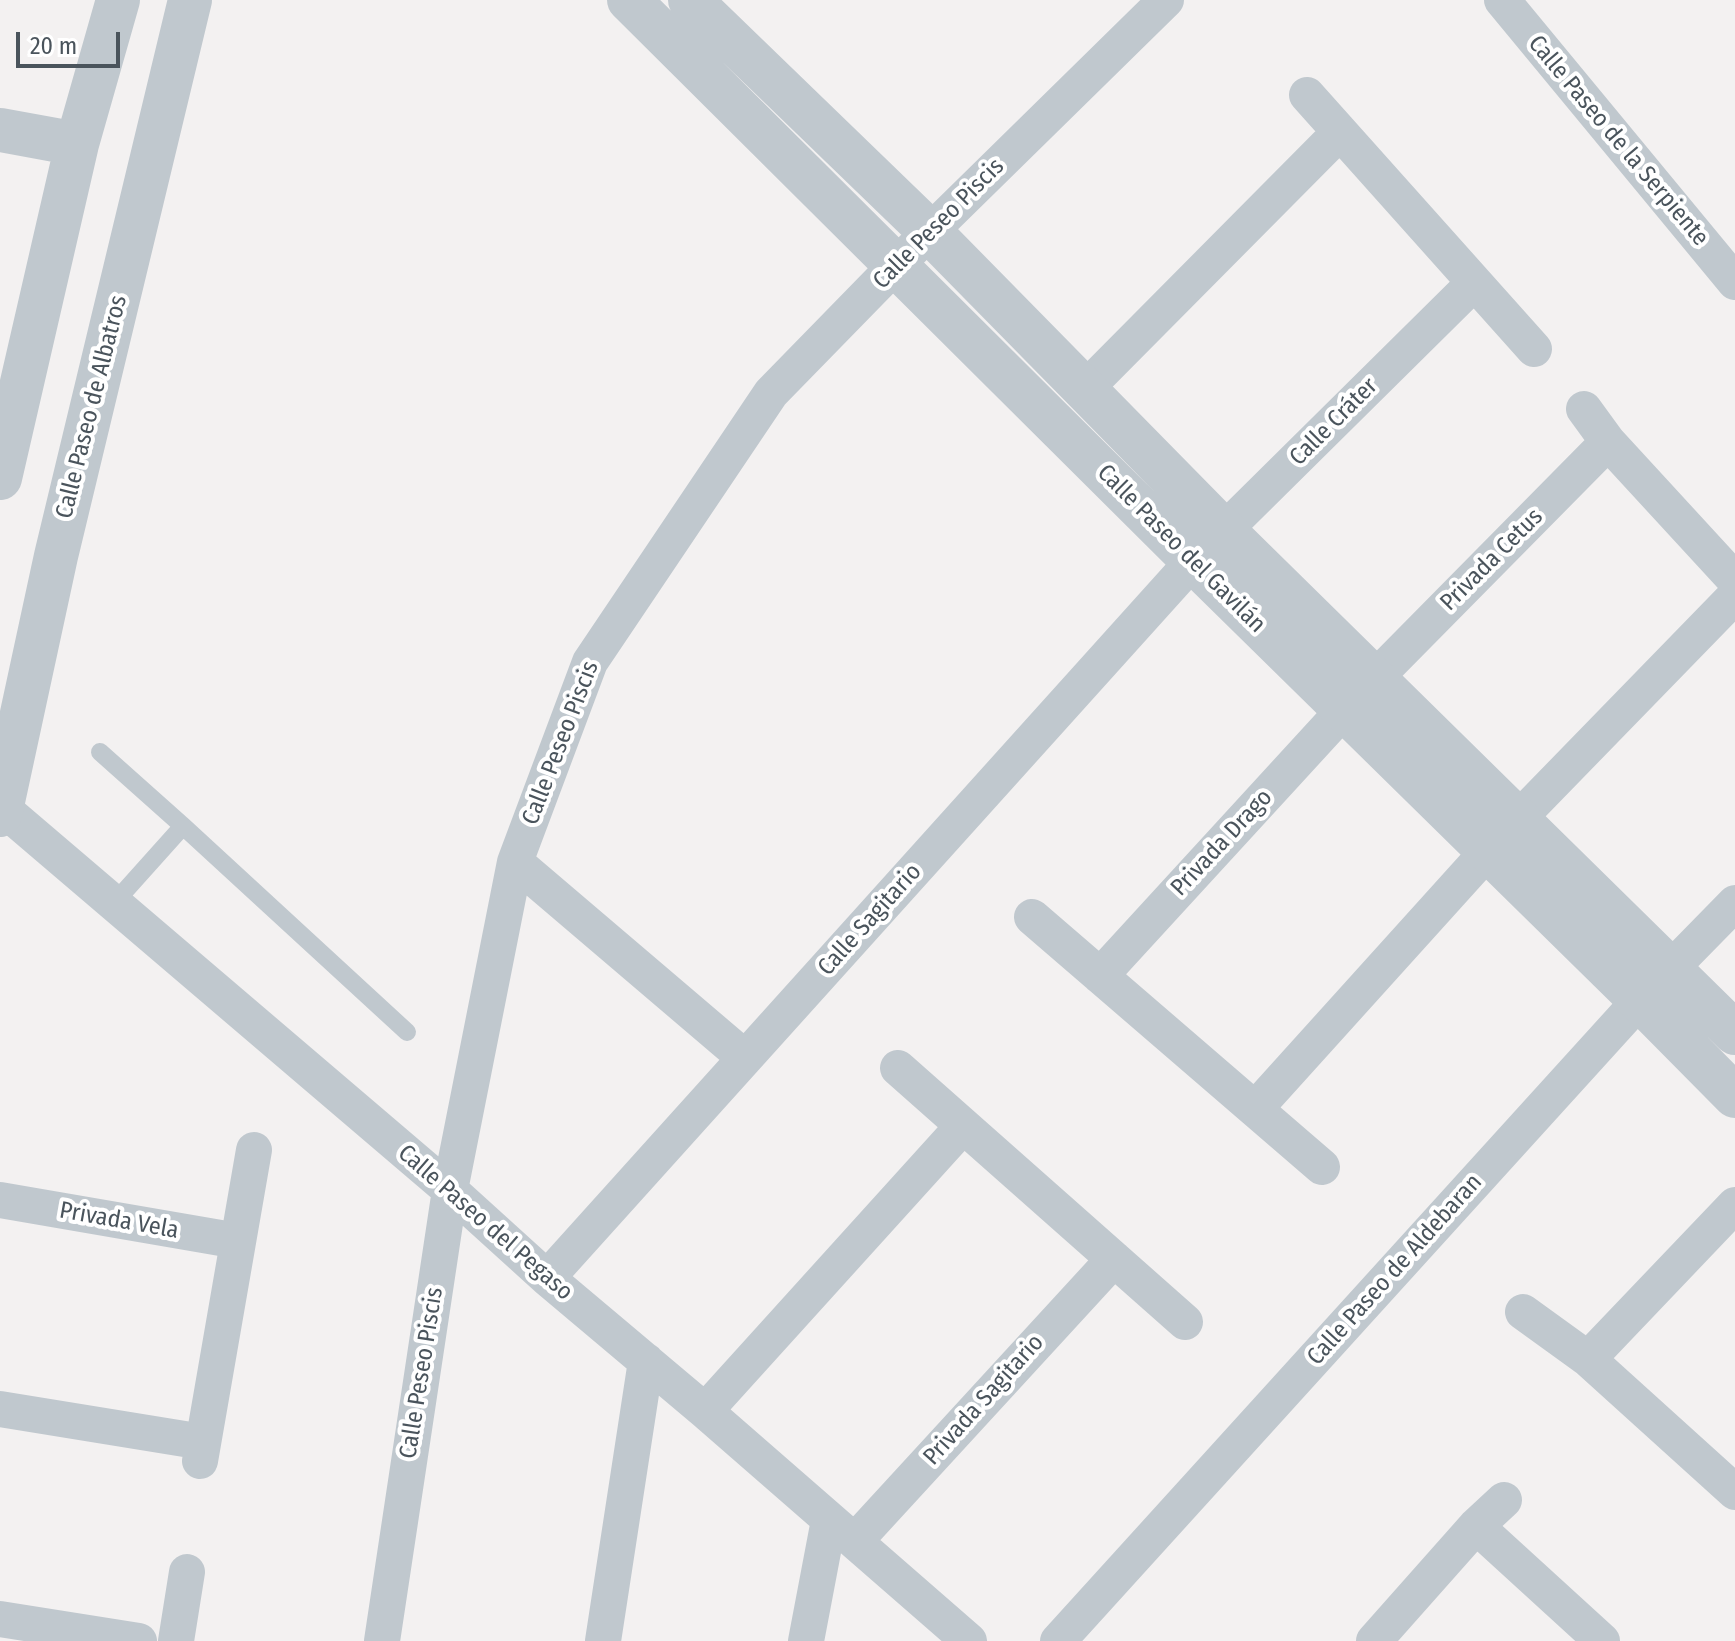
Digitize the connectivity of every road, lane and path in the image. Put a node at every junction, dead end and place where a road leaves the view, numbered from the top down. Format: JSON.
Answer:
{"nodes":[{"id":1,"x":118,"y":0,"type":"edge"},
{"id":2,"x":190,"y":0,"type":"edge"},
{"id":3,"x":629,"y":0,"type":"edge"},
{"id":4,"x":690,"y":0,"type":"edge"},
{"id":5,"x":1166,"y":0,"type":"edge"},
{"id":6,"x":1502,"y":0,"type":"edge"},
{"id":7,"x":1307,"y":95,"type":"dead end"},
{"id":8,"x":0,"y":130,"type":"edge"},
{"id":9,"x":1340,"y":132,"type":"junction"},
{"id":10,"x":77,"y":144,"type":"junction"},
{"id":11,"x":930,"y":232,"type":"junction"},
{"id":12,"x":895,"y":266,"type":"junction"},
{"id":13,"x":1735,"y":282,"type":"edge"},
{"id":14,"x":1474,"y":283,"type":"junction"},
{"id":15,"x":1534,"y":349,"type":"dead end"},
{"id":16,"x":1084,"y":390,"type":"junction"},
{"id":17,"x":1584,"y":409,"type":"dead end"},
{"id":18,"x":1608,"y":442,"type":"junction"},
{"id":19,"x":0,"y":478,"type":"edge"},
{"id":20,"x":1224,"y":531,"type":"junction"},
{"id":21,"x":1193,"y":561,"type":"junction"},
{"id":22,"x":1735,"y":580,"type":"edge"},
{"id":23,"x":1735,"y":596,"type":"edge"},
{"id":24,"x":1375,"y":678,"type":"junction"},
{"id":25,"x":1344,"y":710,"type":"junction"},
{"id":26,"x":100,"y":752,"type":"dead end"},
{"id":27,"x":0,"y":809,"type":"edge"},
{"id":28,"x":1518,"y":819,"type":"junction"},
{"id":29,"x":183,"y":826,"type":"junction"},
{"id":30,"x":1488,"y":851,"type":"junction"},
{"id":31,"x":515,"y":862,"type":"junction"},
{"id":32,"x":114,"y":903,"type":"junction"},
{"id":33,"x":1735,"y":903,"type":"edge"},
{"id":34,"x":1032,"y":917,"type":"dead end"},
{"id":35,"x":1670,"y":969,"type":"junction"},
{"id":36,"x":1100,"y":976,"type":"junction"},
{"id":37,"x":1640,"y":1000,"type":"junction"},
{"id":38,"x":407,"y":1032,"type":"dead end"},
{"id":39,"x":1735,"y":1033,"type":"edge"},
{"id":40,"x":745,"y":1058,"type":"junction"},
{"id":41,"x":898,"y":1068,"type":"dead end"},
{"id":42,"x":1735,"y":1096,"type":"edge"},
{"id":43,"x":1255,"y":1109,"type":"junction"},
{"id":44,"x":963,"y":1126,"type":"junction"},
{"id":45,"x":254,"y":1150,"type":"dead end"},
{"id":46,"x":1322,"y":1167,"type":"dead end"},
{"id":47,"x":450,"y":1190,"type":"junction"},
{"id":48,"x":0,"y":1200,"type":"edge"},
{"id":49,"x":1735,"y":1205,"type":"edge"},
{"id":50,"x":238,"y":1241,"type":"junction"},
{"id":51,"x":1114,"y":1259,"type":"junction"},
{"id":52,"x":547,"y":1278,"type":"junction"},
{"id":53,"x":1523,"y":1312,"type":"dead end"},
{"id":54,"x":1185,"y":1322,"type":"dead end"},
{"id":55,"x":1588,"y":1359,"type":"junction"},
{"id":56,"x":646,"y":1361,"type":"junction"},
{"id":57,"x":0,"y":1409,"type":"edge"},
{"id":58,"x":705,"y":1411,"type":"junction"},
{"id":59,"x":1735,"y":1492,"type":"edge"},
{"id":60,"x":1504,"y":1500,"type":"dead end"},
{"id":61,"x":1476,"y":1526,"type":"junction"},
{"id":62,"x":842,"y":1531,"type":"junction"},
{"id":63,"x":187,"y":1572,"type":"dead end"},
{"id":64,"x":0,"y":1619,"type":"edge"},
{"id":65,"x":139,"y":1641,"type":"edge"},
{"id":66,"x":176,"y":1641,"type":"edge"},
{"id":67,"x":382,"y":1641,"type":"edge"},
{"id":68,"x":603,"y":1641,"type":"edge"},
{"id":69,"x":806,"y":1641,"type":"edge"},
{"id":70,"x":969,"y":1641,"type":"edge"},
{"id":71,"x":1058,"y":1641,"type":"edge"},
{"id":72,"x":1374,"y":1641,"type":"edge"},
{"id":73,"x":1602,"y":1641,"type":"edge"}],
"edges":[{"from":1,"to":10,"type":"street"},
{"from":2,"to":27,"type":"street","name":"Calle Paseo de Albatros"},
{"from":3,"to":12,"type":"street","name":"Calle Paseo del Gavilán"},
{"from":4,"to":11,"type":"street","name":"Calle Paseo del Gavilán"},
{"from":5,"to":11,"type":"street","name":"Calle Peseo Piscis"},
{"from":6,"to":13,"type":"street","name":"Calle Paseo de la Serpiente"},
{"from":7,"to":9,"type":"street"},
{"from":8,"to":10,"type":"street"},
{"from":9,"to":14,"type":"street"},
{"from":9,"to":16,"type":"street"},
{"from":10,"to":19,"type":"street"},
{"from":11,"to":12,"type":"street","name":"Calle Peseo Piscis"},
{"from":11,"to":16,"type":"street","name":"Calle Paseo del Gavilán"},
{"from":12,"to":21,"type":"street","name":"Calle Paseo del Gavilán"},
{"from":12,"to":31,"type":"street","name":"Calle Peseo Piscis"},
{"from":14,"to":15,"type":"street"},
{"from":14,"to":20,"type":"street","name":"Calle Cráter"},
{"from":16,"to":20,"type":"street","name":"Calle Paseo del Gavilán"},
{"from":17,"to":18,"type":"street"},
{"from":18,"to":22,"type":"street"},
{"from":18,"to":24,"type":"street","name":"Privada Cetus"},
{"from":20,"to":21,"type":"street","name":"Calle Cráter"},
{"from":20,"to":24,"type":"street","name":"Calle Paseo del Gavilán"},
{"from":21,"to":25,"type":"street","name":"Calle Paseo del Gavilán"},
{"from":21,"to":40,"type":"street","name":"Calle Sagitario"},
{"from":23,"to":28,"type":"street"},
{"from":24,"to":28,"type":"street","name":"Calle Paseo del Gavilán"},
{"from":25,"to":30,"type":"street","name":"Calle Paseo del Gavilán"},
{"from":25,"to":36,"type":"street","name":"Privada Drago"},
{"from":26,"to":29,"type":"lane"},
{"from":27,"to":32,"type":"street","name":"Calle Paseo del Pegaso"},
{"from":28,"to":35,"type":"street","name":"Calle Paseo del Gavilán"},
{"from":29,"to":32,"type":"lane"},
{"from":29,"to":38,"type":"lane"},
{"from":30,"to":37,"type":"street","name":"Calle Paseo del Gavilán"},
{"from":30,"to":43,"type":"street"},
{"from":31,"to":40,"type":"street"},
{"from":31,"to":47,"type":"street","name":"Calle Peseo Piscis"},
{"from":32,"to":47,"type":"street","name":"Calle Paseo del Pegaso"},
{"from":33,"to":35,"type":"street","name":"Calle Paseo de Aldebaran"},
{"from":34,"to":36,"type":"street"},
{"from":35,"to":37,"type":"street","name":"Calle Paseo de Aldebaran"},
{"from":35,"to":39,"type":"street","name":"Calle Paseo del Gavilán"},
{"from":36,"to":43,"type":"street"},
{"from":37,"to":42,"type":"street","name":"Calle Paseo del Gavilán"},
{"from":37,"to":71,"type":"street","name":"Calle Paseo de Aldebaran"},
{"from":40,"to":52,"type":"street","name":"Calle Sagitario"},
{"from":41,"to":44,"type":"street"},
{"from":43,"to":46,"type":"street"},
{"from":44,"to":51,"type":"street"},
{"from":44,"to":58,"type":"street"},
{"from":45,"to":50,"type":"street"},
{"from":47,"to":52,"type":"street","name":"Calle Paseo del Pegaso"},
{"from":47,"to":67,"type":"street","name":"Calle Peseo Piscis"},
{"from":48,"to":50,"type":"street","name":"Privada Vela"},
{"from":49,"to":55,"type":"street"},
{"from":50,"to":57,"type":"street"},
{"from":51,"to":54,"type":"street"},
{"from":51,"to":62,"type":"street","name":"Privada Sagitario"},
{"from":52,"to":56,"type":"street","name":"Calle Paseo del Pegaso"},
{"from":53,"to":55,"type":"street"},
{"from":55,"to":59,"type":"street"},
{"from":56,"to":58,"type":"street","name":"Calle Paseo del Pegaso"},
{"from":56,"to":68,"type":"street"},
{"from":58,"to":62,"type":"street","name":"Calle Paseo del Pegaso"},
{"from":60,"to":61,"type":"street"},
{"from":61,"to":72,"type":"street"},
{"from":61,"to":73,"type":"street"},
{"from":62,"to":69,"type":"street"},
{"from":62,"to":70,"type":"street","name":"Calle Paseo del Pegaso"},
{"from":63,"to":66,"type":"street"},
{"from":64,"to":65,"type":"street"}]}
